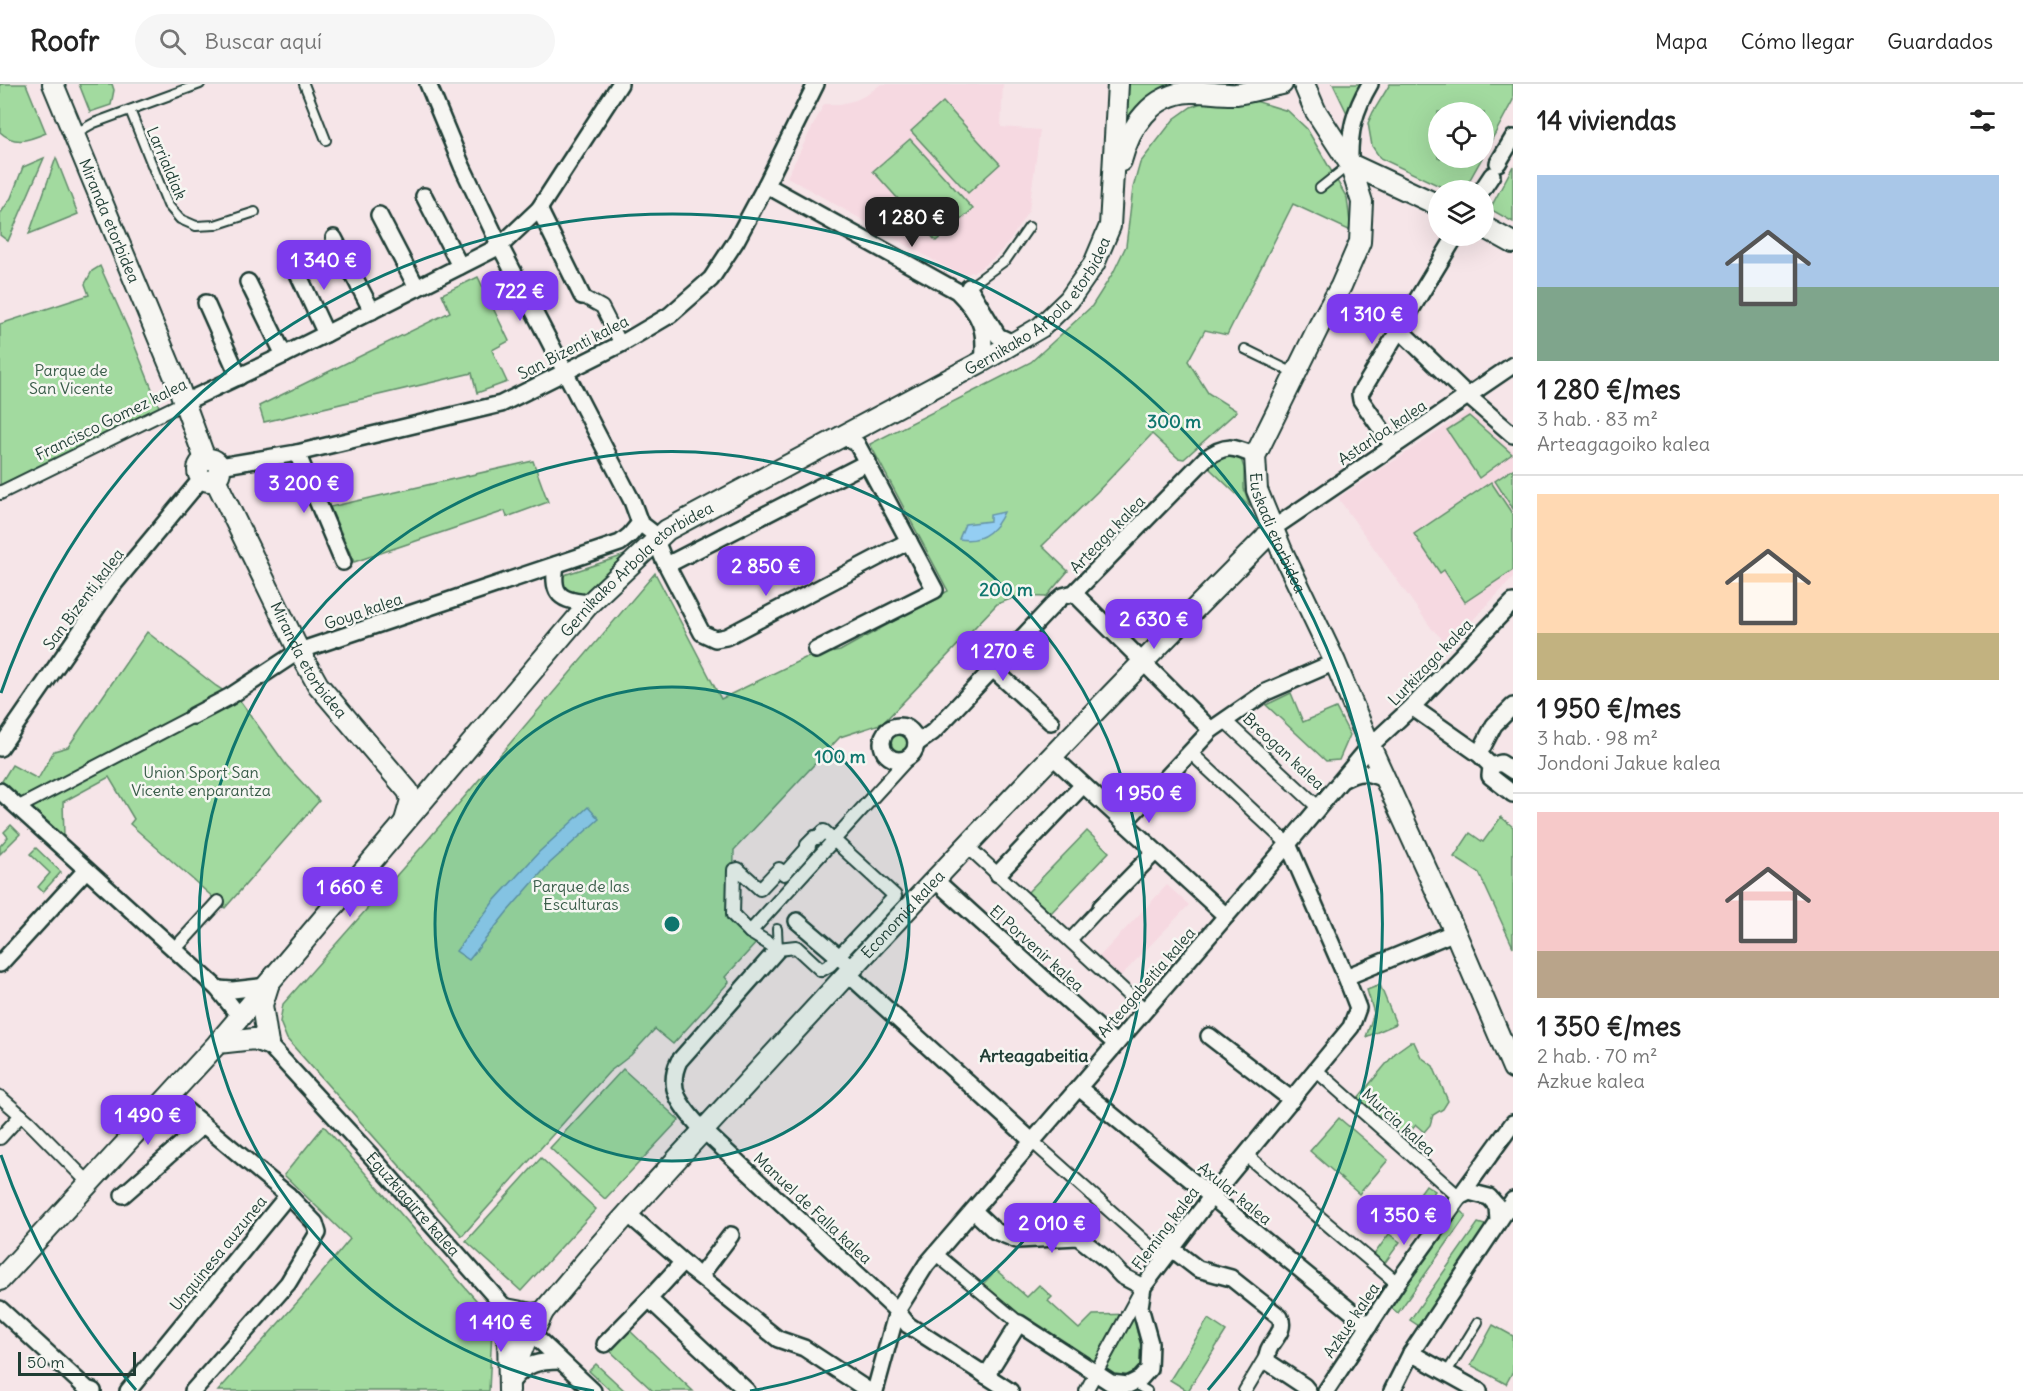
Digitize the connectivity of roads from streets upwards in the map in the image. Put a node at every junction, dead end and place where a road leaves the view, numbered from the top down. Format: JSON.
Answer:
{"nodes":[{"id":1,"x":52,"y":84,"type":"edge"},
{"id":2,"x":428,"y":84,"type":"edge"},
{"id":3,"x":620,"y":84,"type":"edge"},
{"id":4,"x":816,"y":84,"type":"edge"},
{"id":5,"x":1118,"y":84,"type":"edge"},
{"id":6,"x":1282,"y":84,"type":"edge"},
{"id":7,"x":1304,"y":84,"type":"edge"},
{"id":8,"x":1370,"y":84,"type":"edge"},
{"id":9,"x":1513,"y":138,"type":"edge"},
{"id":10,"x":1350,"y":164,"type":"junction"},
{"id":11,"x":1488,"y":180,"type":"edge"},
{"id":12,"x":766,"y":185,"type":"junction"},
{"id":13,"x":1113,"y":190,"type":"junction"},
{"id":14,"x":424,"y":196,"type":"dead end"},
{"id":15,"x":1428,"y":200,"type":"edge"},
{"id":16,"x":539,"y":209,"type":"junction"},
{"id":17,"x":379,"y":215,"type":"dead end"},
{"id":18,"x":1494,"y":233,"type":"edge"},
{"id":19,"x":334,"y":238,"type":"dead end"},
{"id":20,"x":1513,"y":243,"type":"edge"},
{"id":21,"x":500,"y":246,"type":"junction"},
{"id":22,"x":1450,"y":246,"type":"edge"},
{"id":23,"x":292,"y":261,"type":"dead end"},
{"id":24,"x":460,"y":266,"type":"junction"},
{"id":25,"x":248,"y":282,"type":"dead end"},
{"id":26,"x":969,"y":287,"type":"road end"},
{"id":27,"x":417,"y":288,"type":"junction"},
{"id":28,"x":582,"y":297,"type":"joint"},
{"id":29,"x":206,"y":303,"type":"dead end"},
{"id":30,"x":372,"y":311,"type":"junction"},
{"id":31,"x":1400,"y":330,"type":"junction"},
{"id":32,"x":326,"y":334,"type":"junction"},
{"id":33,"x":1013,"y":343,"type":"junction"},
{"id":34,"x":621,"y":344,"type":"junction"},
{"id":35,"x":284,"y":355,"type":"junction"},
{"id":36,"x":983,"y":361,"type":"junction"},
{"id":37,"x":1513,"y":365,"type":"edge"},
{"id":38,"x":565,"y":374,"type":"junction"},
{"id":39,"x":239,"y":377,"type":"junction"},
{"id":40,"x":1468,"y":396,"type":"junction"},
{"id":41,"x":185,"y":402,"type":"junction"},
{"id":42,"x":841,"y":435,"type":"junction"},
{"id":43,"x":1513,"y":435,"type":"edge"},
{"id":44,"x":1393,"y":446,"type":"junction"},
{"id":45,"x":297,"y":453,"type":"junction"},
{"id":46,"x":1255,"y":456,"type":"junction"},
{"id":47,"x":868,"y":462,"type":"junction"},
{"id":48,"x":211,"y":471,"type":"junction"},
{"id":49,"x":0,"y":493,"type":"edge"},
{"id":50,"x":640,"y":524,"type":"junction"},
{"id":51,"x":1272,"y":529,"type":"junction"},
{"id":52,"x":655,"y":540,"type":"junction"},
{"id":53,"x":909,"y":541,"type":"junction"},
{"id":54,"x":343,"y":562,"type":"dead end"},
{"id":55,"x":556,"y":565,"type":"junction"},
{"id":56,"x":667,"y":565,"type":"junction"},
{"id":57,"x":1074,"y":593,"type":"junction"},
{"id":58,"x":1513,"y":602,"type":"edge"},
{"id":59,"x":590,"y":603,"type":"junction"},
{"id":60,"x":816,"y":650,"type":"dead end"},
{"id":61,"x":299,"y":651,"type":"junction"},
{"id":62,"x":1143,"y":662,"type":"junction"},
{"id":63,"x":1335,"y":662,"type":"junction"},
{"id":64,"x":993,"y":669,"type":"junction"},
{"id":65,"x":1513,"y":706,"type":"edge"},
{"id":66,"x":1412,"y":707,"type":"junction"},
{"id":67,"x":193,"y":716,"type":"joint"},
{"id":68,"x":1359,"y":720,"type":"junction"},
{"id":69,"x":1225,"y":721,"type":"junction"},
{"id":70,"x":1051,"y":722,"type":"dead end"},
{"id":71,"x":1390,"y":727,"type":"junction"},
{"id":72,"x":1211,"y":730,"type":"junction"},
{"id":73,"x":1,"y":743,"type":"edge"},
{"id":74,"x":1370,"y":746,"type":"junction"},
{"id":75,"x":914,"y":749,"type":"joint"},
{"id":76,"x":1190,"y":752,"type":"junction"},
{"id":77,"x":1479,"y":754,"type":"junction"},
{"id":78,"x":1052,"y":756,"type":"junction"},
{"id":79,"x":1491,"y":766,"type":"junction"},
{"id":80,"x":1513,"y":771,"type":"edge"},
{"id":81,"x":1387,"y":780,"type":"junction"},
{"id":82,"x":1341,"y":781,"type":"junction"},
{"id":83,"x":1083,"y":785,"type":"junction"},
{"id":84,"x":0,"y":790,"type":"edge"},
{"id":85,"x":1513,"y":794,"type":"edge"},
{"id":86,"x":1319,"y":807,"type":"junction"},
{"id":87,"x":17,"y":808,"type":"junction"},
{"id":88,"x":1124,"y":824,"type":"junction"},
{"id":89,"x":403,"y":826,"type":"junction"},
{"id":90,"x":834,"y":840,"type":"junction"},
{"id":91,"x":1288,"y":844,"type":"junction"},
{"id":92,"x":966,"y":845,"type":"junction"},
{"id":93,"x":1155,"y":852,"type":"junction"},
{"id":94,"x":86,"y":870,"type":"junction"},
{"id":95,"x":998,"y":874,"type":"junction"},
{"id":96,"x":934,"y":879,"type":"junction"},
{"id":97,"x":218,"y":902,"type":"dead end"},
{"id":98,"x":1101,"y":907,"type":"joint"},
{"id":99,"x":1226,"y":916,"type":"junction"},
{"id":100,"x":797,"y":921,"type":"dead end"},
{"id":101,"x":750,"y":932,"type":"junction"},
{"id":102,"x":1455,"y":932,"type":"junction"},
{"id":103,"x":1070,"y":940,"type":"junction"},
{"id":104,"x":778,"y":949,"type":"junction"},
{"id":105,"x":174,"y":950,"type":"junction"},
{"id":106,"x":0,"y":964,"type":"edge"},
{"id":107,"x":845,"y":966,"type":"junction"},
{"id":108,"x":1346,"y":976,"type":"junction"},
{"id":109,"x":268,"y":986,"type":"junction"},
{"id":110,"x":218,"y":989,"type":"junction"},
{"id":111,"x":1145,"y":1010,"type":"junction"},
{"id":112,"x":240,"y":1017,"type":"junction"},
{"id":113,"x":1209,"y":1036,"type":"dead end"},
{"id":114,"x":218,"y":1043,"type":"junction"},
{"id":115,"x":268,"y":1044,"type":"junction"},
{"id":116,"x":1116,"y":1044,"type":"junction"},
{"id":117,"x":1513,"y":1068,"type":"edge"},
{"id":118,"x":1317,"y":1071,"type":"junction"},
{"id":119,"x":1079,"y":1088,"type":"junction"},
{"id":120,"x":169,"y":1096,"type":"junction"},
{"id":121,"x":0,"y":1097,"type":"edge"},
{"id":122,"x":1292,"y":1100,"type":"junction"},
{"id":123,"x":21,"y":1115,"type":"junction"},
{"id":124,"x":1513,"y":1123,"type":"edge"},
{"id":125,"x":203,"y":1125,"type":"junction"},
{"id":126,"x":704,"y":1131,"type":"junction"},
{"id":127,"x":0,"y":1138,"type":"edge"},
{"id":128,"x":1033,"y":1142,"type":"junction"},
{"id":129,"x":1246,"y":1155,"type":"junction"},
{"id":130,"x":84,"y":1178,"type":"dead end"},
{"id":131,"x":123,"y":1195,"type":"dead end"},
{"id":132,"x":288,"y":1195,"type":"junction"},
{"id":133,"x":1211,"y":1197,"type":"junction"},
{"id":134,"x":1460,"y":1197,"type":"junction"},
{"id":135,"x":1513,"y":1200,"type":"edge"},
{"id":136,"x":974,"y":1211,"type":"junction"},
{"id":137,"x":627,"y":1213,"type":"junction"},
{"id":138,"x":1498,"y":1221,"type":"junction"},
{"id":139,"x":731,"y":1235,"type":"dead end"},
{"id":140,"x":936,"y":1254,"type":"junction"},
{"id":141,"x":1168,"y":1254,"type":"junction"},
{"id":142,"x":683,"y":1262,"type":"junction"},
{"id":143,"x":700,"y":1276,"type":"junction"},
{"id":144,"x":0,"y":1280,"type":"edge"},
{"id":145,"x":1398,"y":1283,"type":"junction"},
{"id":146,"x":1143,"y":1287,"type":"junction"},
{"id":147,"x":649,"y":1299,"type":"junction"},
{"id":148,"x":0,"y":1309,"type":"edge"},
{"id":149,"x":506,"y":1309,"type":"junction"},
{"id":150,"x":897,"y":1311,"type":"junction"},
{"id":151,"x":543,"y":1312,"type":"junction"},
{"id":152,"x":1019,"y":1323,"type":"junction"},
{"id":153,"x":1369,"y":1326,"type":"junction"},
{"id":154,"x":529,"y":1332,"type":"junction"},
{"id":155,"x":605,"y":1344,"type":"dead end"},
{"id":156,"x":1411,"y":1353,"type":"junction"},
{"id":157,"x":1266,"y":1356,"type":"junction"},
{"id":158,"x":561,"y":1361,"type":"junction"},
{"id":159,"x":1097,"y":1374,"type":"junction"},
{"id":160,"x":986,"y":1376,"type":"junction"},
{"id":161,"x":1123,"y":1385,"type":"edge"},
{"id":162,"x":509,"y":1389,"type":"edge"},
{"id":163,"x":90,"y":1390,"type":"edge"},
{"id":164,"x":128,"y":1391,"type":"edge"},
{"id":165,"x":193,"y":1391,"type":"edge"},
{"id":166,"x":593,"y":1391,"type":"edge"},
{"id":167,"x":747,"y":1391,"type":"edge"},
{"id":168,"x":870,"y":1391,"type":"edge"},
{"id":169,"x":875,"y":1391,"type":"edge"},
{"id":170,"x":1010,"y":1391,"type":"edge"},
{"id":171,"x":1086,"y":1391,"type":"edge"},
{"id":172,"x":1245,"y":1391,"type":"edge"},
{"id":173,"x":1308,"y":1391,"type":"edge"},
{"id":174,"x":1326,"y":1391,"type":"edge"},
{"id":175,"x":1392,"y":1391,"type":"edge"},
{"id":176,"x":1479,"y":1391,"type":"edge"}],
"edges":[{"from":1,"to":41,"type":"street","name":"Miranda etorbidea"},
{"from":2,"to":21,"type":"street"},
{"from":3,"to":16,"type":"street","name":"Francisco Gomez kalea"},
{"from":4,"to":12,"type":"street","name":"San Bizenti kalea"},
{"from":5,"to":13,"type":"street","name":"Gernikako Arbola etorbidea"},
{"from":6,"to":13,"type":"street","name":"Gernikako Arbola etorbidea"},
{"from":7,"to":10,"type":"street","name":"Euskadi etorbidea"},
{"from":8,"to":10,"type":"street"},
{"from":9,"to":11,"type":"street"},
{"from":10,"to":15,"type":"street"},
{"from":10,"to":46,"type":"street","name":"Euskadi etorbidea"},
{"from":12,"to":34,"type":"street","name":"San Bizenti kalea"},
{"from":12,"to":36,"type":"street"},
{"from":13,"to":33,"type":"street","name":"Gernikako Arbola etorbidea"},
{"from":14,"to":24,"type":"street"},
{"from":16,"to":21,"type":"street","name":"Francisco Gomez kalea"},
{"from":16,"to":28,"type":"street"},
{"from":17,"to":27,"type":"street"},
{"from":18,"to":20,"type":"street"},
{"from":19,"to":30,"type":"street"},
{"from":21,"to":24,"type":"street","name":"Francisco Gomez kalea"},
{"from":21,"to":38,"type":"street"},
{"from":22,"to":31,"type":"street"},
{"from":23,"to":32,"type":"street"},
{"from":24,"to":27,"type":"street","name":"Francisco Gomez kalea"},
{"from":25,"to":35,"type":"street"},
{"from":26,"to":33,"type":"street"},
{"from":27,"to":30,"type":"street","name":"Francisco Gomez kalea"},
{"from":28,"to":34,"type":"street"},
{"from":29,"to":39,"type":"street"},
{"from":30,"to":32,"type":"street","name":"Francisco Gomez kalea"},
{"from":31,"to":40,"type":"street"},
{"from":31,"to":44,"type":"street"},
{"from":32,"to":35,"type":"street","name":"Francisco Gomez kalea"},
{"from":33,"to":36,"type":"street","name":"Gernikako Arbola etorbidea"},
{"from":34,"to":38,"type":"street","name":"San Bizenti kalea"},
{"from":35,"to":39,"type":"street","name":"Francisco Gomez kalea"},
{"from":36,"to":42,"type":"street","name":"Gernikako Arbola etorbidea"},
{"from":37,"to":40,"type":"street","name":"Astarloa kalea"},
{"from":38,"to":45,"type":"street","name":"San Bizenti kalea"},
{"from":38,"to":50,"type":"street"},
{"from":39,"to":41,"type":"street","name":"Francisco Gomez kalea"},
{"from":40,"to":43,"type":"street"},
{"from":40,"to":44,"type":"street","name":"Astarloa kalea"},
{"from":41,"to":48,"type":"street","name":"Miranda etorbidea"},
{"from":41,"to":49,"type":"street","name":"Francisco Gomez kalea"},
{"from":42,"to":47,"type":"street"},
{"from":42,"to":52,"type":"street","name":"Gernikako Arbola etorbidea"},
{"from":44,"to":51,"type":"street","name":"Astarloa kalea"},
{"from":45,"to":48,"type":"street","name":"San Bizenti kalea"},
{"from":45,"to":54,"type":"street"},
{"from":46,"to":51,"type":"street","name":"Euskadi etorbidea"},
{"from":46,"to":57,"type":"street","name":"Arteaga kalea"},
{"from":47,"to":53,"type":"street"},
{"from":47,"to":56,"type":"street","name":"Gernikako Arbola etorbidea"},
{"from":48,"to":61,"type":"street","name":"Miranda etorbidea"},
{"from":48,"to":73,"type":"street","name":"San Bizenti kalea"},
{"from":50,"to":52,"type":"street"},
{"from":50,"to":55,"type":"street","name":"Goya kalea"},
{"from":51,"to":62,"type":"street","name":"Economia kalea"},
{"from":51,"to":63,"type":"street","name":"Euskadi etorbidea"},
{"from":52,"to":56,"type":"street"},
{"from":52,"to":59,"type":"street","name":"Gernikako Arbola etorbidea"},
{"from":53,"to":56,"type":"street"},
{"from":53,"to":60,"type":"street"},
{"from":55,"to":59,"type":"street"},
{"from":55,"to":61,"type":"street","name":"Goya kalea"},
{"from":57,"to":62,"type":"street"},
{"from":57,"to":64,"type":"street","name":"Arteaga kalea"},
{"from":58,"to":66,"type":"street","name":"Lurkizaga kalea"},
{"from":59,"to":89,"type":"street","name":"Gernikako Arbola etorbidea"},
{"from":61,"to":67,"type":"street","name":"Goya kalea"},
{"from":61,"to":89,"type":"street","name":"Miranda etorbidea"},
{"from":62,"to":72,"type":"street"},
{"from":62,"to":78,"type":"street","name":"Economia kalea"},
{"from":63,"to":68,"type":"street","name":"Euskadi etorbidea"},
{"from":63,"to":69,"type":"street"},
{"from":64,"to":70,"type":"street"},
{"from":64,"to":75,"type":"street","name":"Arteaga kalea"},
{"from":65,"to":77,"type":"street"},
{"from":66,"to":71,"type":"street","name":"Lurkizaga kalea"},
{"from":66,"to":77,"type":"street"},
{"from":67,"to":87,"type":"street"},
{"from":68,"to":71,"type":"street"},
{"from":68,"to":74,"type":"street","name":"Euskadi etorbidea"},
{"from":69,"to":72,"type":"street"},
{"from":69,"to":86,"type":"street","name":"Breogan kalea"},
{"from":71,"to":74,"type":"street","name":"Lurkizaga kalea"},
{"from":72,"to":76,"type":"street"},
{"from":74,"to":81,"type":"street","name":"Euskadi etorbidea"},
{"from":74,"to":82,"type":"street","name":"Arteagabeitia kalea"},
{"from":75,"to":90,"type":"street","name":"Arteaga kalea"},
{"from":76,"to":88,"type":"street"},
{"from":76,"to":91,"type":"street"},
{"from":77,"to":79,"type":"street"},
{"from":78,"to":83,"type":"street"},
{"from":78,"to":92,"type":"street","name":"Economia kalea"},
{"from":79,"to":80,"type":"street"},
{"from":79,"to":85,"type":"street"},
{"from":81,"to":82,"type":"street"},
{"from":81,"to":102,"type":"street","name":"Euskadi etorbidea"},
{"from":82,"to":86,"type":"street","name":"Arteagabeitia kalea"},
{"from":83,"to":88,"type":"street"},
{"from":83,"to":95,"type":"street"},
{"from":84,"to":87,"type":"street","name":"Eguzkiagirre kalea"},
{"from":86,"to":91,"type":"street","name":"Arteagabeitia kalea"},
{"from":87,"to":94,"type":"street","name":"Eguzkiagirre kalea"},
{"from":88,"to":93,"type":"street"},
{"from":89,"to":109,"type":"street","name":"Gernikako Arbola etorbidea"},
{"from":90,"to":101,"type":"street","name":"Arteaga kalea"},
{"from":90,"to":101,"type":"street"},
{"from":90,"to":107,"type":"street"},
{"from":91,"to":99,"type":"street","name":"Arteagabeitia kalea"},
{"from":91,"to":108,"type":"street","name":"Fleming kalea"},
{"from":92,"to":95,"type":"street"},
{"from":92,"to":96,"type":"street","name":"Economia kalea"},
{"from":93,"to":98,"type":"street"},
{"from":93,"to":99,"type":"street"},
{"from":94,"to":105,"type":"street","name":"Eguzkiagirre kalea"},
{"from":94,"to":106,"type":"street"},
{"from":95,"to":103,"type":"street"},
{"from":96,"to":107,"type":"street","name":"Economia kalea"},
{"from":96,"to":116,"type":"street","name":"El Porvenir kalea"},
{"from":97,"to":105,"type":"street"},
{"from":98,"to":103,"type":"street"},
{"from":99,"to":111,"type":"street","name":"Arteagabeitia kalea"},
{"from":100,"to":107,"type":"street"},
{"from":101,"to":104,"type":"street"},
{"from":102,"to":108,"type":"street"},
{"from":102,"to":117,"type":"street","name":"Euskadi etorbidea"},
{"from":103,"to":111,"type":"street"},
{"from":104,"to":107,"type":"street"},
{"from":104,"to":126,"type":"street","name":"Manuel de Falla kalea"},
{"from":105,"to":110,"type":"street","name":"Eguzkiagirre kalea"},
{"from":107,"to":126,"type":"street","name":"Economia kalea"},
{"from":107,"to":128,"type":"street"},
{"from":108,"to":118,"type":"street","name":"Fleming kalea"},
{"from":109,"to":110,"type":"street"},
{"from":109,"to":112,"type":"street","name":"Gernikako Arbola etorbidea"},
{"from":109,"to":115,"type":"street"},
{"from":110,"to":112,"type":"street","name":"Eguzkiagirre kalea"},
{"from":111,"to":116,"type":"street","name":"Arteagabeitia kalea"},
{"from":112,"to":114,"type":"street","name":"Gernikako Arbola etorbidea"},
{"from":112,"to":115,"type":"street","name":"Eguzkiagirre kalea"},
{"from":113,"to":122,"type":"street"},
{"from":114,"to":115,"type":"street"},
{"from":114,"to":120,"type":"street","name":"Gernikako Arbola etorbidea"},
{"from":115,"to":149,"type":"street","name":"Eguzkiagirre kalea"},
{"from":116,"to":119,"type":"street","name":"Arteagabeitia kalea"},
{"from":118,"to":122,"type":"street","name":"Fleming kalea"},
{"from":118,"to":134,"type":"street","name":"Murcia kalea"},
{"from":119,"to":128,"type":"street","name":"Arteagabeitia kalea"},
{"from":119,"to":133,"type":"street","name":"Axular kalea"},
{"from":120,"to":125,"type":"street","name":"Unquinesa auzunea"},
{"from":120,"to":144,"type":"street","name":"Gernikako Arbola etorbidea"},
{"from":121,"to":123,"type":"street"},
{"from":122,"to":129,"type":"street","name":"Fleming kalea"},
{"from":123,"to":127,"type":"street"},
{"from":123,"to":130,"type":"street"},
{"from":124,"to":134,"type":"street","name":"Azkue kalea"},
{"from":125,"to":131,"type":"street"},
{"from":125,"to":132,"type":"street","name":"Unquinesa auzunea"},
{"from":126,"to":137,"type":"street","name":"Economia kalea"},
{"from":126,"to":150,"type":"street","name":"Manuel de Falla kalea"},
{"from":128,"to":136,"type":"street","name":"Arteagabeitia kalea"},
{"from":128,"to":141,"type":"street"},
{"from":129,"to":133,"type":"street","name":"Fleming kalea"},
{"from":129,"to":145,"type":"street"},
{"from":132,"to":164,"type":"street","name":"Unquinesa auzunea"},
{"from":132,"to":165,"type":"street"},
{"from":133,"to":141,"type":"street","name":"Fleming kalea"},
{"from":133,"to":153,"type":"street","name":"Axular kalea"},
{"from":134,"to":138,"type":"street"},
{"from":134,"to":145,"type":"street","name":"Azkue kalea"},
{"from":135,"to":138,"type":"street"},
{"from":136,"to":140,"type":"street","name":"Arteagabeitia kalea"},
{"from":136,"to":146,"type":"street"},
{"from":137,"to":142,"type":"street"},
{"from":137,"to":151,"type":"street","name":"Economia kalea"},
{"from":138,"to":156,"type":"street"},
{"from":139,"to":143,"type":"street"},
{"from":140,"to":150,"type":"street","name":"Arteagabeitia kalea"},
{"from":140,"to":152,"type":"street"},
{"from":141,"to":146,"type":"street","name":"Fleming kalea"},
{"from":141,"to":157,"type":"street"},
{"from":142,"to":143,"type":"street"},
{"from":142,"to":147,"type":"street"},
{"from":143,"to":168,"type":"street"},
{"from":145,"to":153,"type":"street","name":"Azkue kalea"},
{"from":146,"to":159,"type":"street","name":"Fleming kalea"},
{"from":146,"to":161,"type":"street"},
{"from":147,"to":155,"type":"street"},
{"from":147,"to":167,"type":"street"},
{"from":148,"to":163,"type":"street"},
{"from":149,"to":151,"type":"street"},
{"from":149,"to":154,"type":"street","name":"Eguzkiagirre kalea"},
{"from":149,"to":162,"type":"street"},
{"from":150,"to":160,"type":"street","name":"Manuel de Falla kalea"},
{"from":150,"to":169,"type":"street","name":"Arteagabeitia kalea"},
{"from":151,"to":154,"type":"street","name":"Economia kalea"},
{"from":152,"to":159,"type":"street"},
{"from":152,"to":160,"type":"street"},
{"from":153,"to":174,"type":"street","name":"Azkue kalea"},
{"from":154,"to":158,"type":"street","name":"Eguzkiagirre kalea"},
{"from":154,"to":162,"type":"street","name":"Economia kalea"},
{"from":156,"to":175,"type":"street"},
{"from":156,"to":176,"type":"street"},
{"from":157,"to":172,"type":"street"},
{"from":157,"to":173,"type":"street"},
{"from":158,"to":162,"type":"street"},
{"from":158,"to":166,"type":"street","name":"Eguzkiagirre kalea"},
{"from":159,"to":161,"type":"street"},
{"from":159,"to":171,"type":"street","name":"Fleming kalea"},
{"from":160,"to":170,"type":"street","name":"Manuel de Falla kalea"}]}
